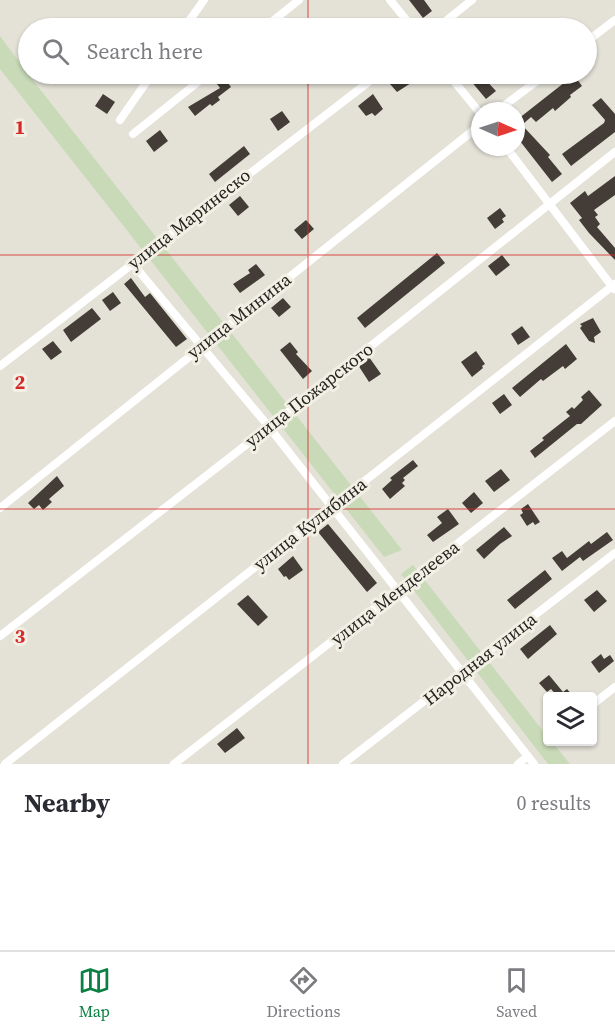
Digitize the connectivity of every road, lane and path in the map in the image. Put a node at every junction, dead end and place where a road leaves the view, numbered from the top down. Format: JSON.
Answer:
{"nodes":[{"id":1,"x":204,"y":0,"type":"edge"},
{"id":2,"x":299,"y":0,"type":"edge"},
{"id":3,"x":390,"y":0,"type":"edge"},
{"id":4,"x":472,"y":0,"type":"edge"},
{"id":5,"x":191,"y":18,"type":"edge"},
{"id":6,"x":276,"y":18,"type":"edge"},
{"id":7,"x":404,"y":18,"type":"edge"},
{"id":8,"x":449,"y":18,"type":"edge"},
{"id":9,"x":615,"y":20,"type":"edge"},
{"id":10,"x":597,"y":34,"type":"edge"},
{"id":11,"x":145,"y":84,"type":"edge"},
{"id":12,"x":196,"y":84,"type":"edge"},
{"id":13,"x":366,"y":84,"type":"edge"},
{"id":14,"x":456,"y":84,"type":"edge"},
{"id":15,"x":533,"y":84,"type":"edge"},
{"id":16,"x":471,"y":102,"type":"edge"},
{"id":17,"x":509,"y":102,"type":"edge"},
{"id":18,"x":120,"y":120,"type":"dead end"},
{"id":19,"x":471,"y":132,"type":"edge"},
{"id":20,"x":133,"y":134,"type":"dead end"},
{"id":21,"x":615,"y":152,"type":"edge"},
{"id":22,"x":514,"y":156,"type":"edge"},
{"id":23,"x":550,"y":204,"type":"junction"},
{"id":24,"x":132,"y":263,"type":"junction"},
{"id":25,"x":614,"y":287,"type":"edge"},
{"id":26,"x":202,"y":345,"type":"junction"},
{"id":27,"x":0,"y":366,"type":"edge"},
{"id":28,"x":615,"y":421,"type":"edge"},
{"id":29,"x":269,"y":427,"type":"junction"},
{"id":30,"x":0,"y":508,"type":"edge"},
{"id":31,"x":331,"y":508,"type":"junction"},
{"id":32,"x":615,"y":553,"type":"edge"},
{"id":33,"x":397,"y":591,"type":"junction"},
{"id":34,"x":0,"y":636,"type":"edge"},
{"id":35,"x":463,"y":673,"type":"junction"},
{"id":36,"x":615,"y":687,"type":"edge"},
{"id":37,"x":597,"y":701,"type":"edge"},
{"id":38,"x":528,"y":756,"type":"junction"},
{"id":39,"x":5,"y":764,"type":"edge"},
{"id":40,"x":174,"y":764,"type":"edge"},
{"id":41,"x":343,"y":764,"type":"edge"},
{"id":42,"x":518,"y":764,"type":"edge"},
{"id":43,"x":534,"y":764,"type":"edge"}],
"edges":[{"from":1,"to":5,"type":"street"},
{"from":2,"to":6,"type":"street"},
{"from":3,"to":7,"type":"street"},
{"from":4,"to":8,"type":"street"},
{"from":9,"to":10,"type":"street"},
{"from":11,"to":18,"type":"street"},
{"from":12,"to":20,"type":"street"},
{"from":13,"to":24,"type":"street","name":"улица Маринеско"},
{"from":14,"to":16,"type":"street"},
{"from":15,"to":17,"type":"street"},
{"from":19,"to":26,"type":"street","name":"улица Минина"},
{"from":21,"to":23,"type":"street","name":"улица Пожарского"},
{"from":22,"to":23,"type":"street"},
{"from":23,"to":25,"type":"street"},
{"from":23,"to":29,"type":"street","name":"улица Пожарского"},
{"from":24,"to":26,"type":"street"},
{"from":24,"to":27,"type":"street","name":"улица Маринеско"},
{"from":25,"to":31,"type":"street","name":"улица Кулибина"},
{"from":26,"to":29,"type":"street"},
{"from":26,"to":30,"type":"street","name":"улица Минина"},
{"from":28,"to":33,"type":"street","name":"улица Менделеева"},
{"from":29,"to":31,"type":"street"},
{"from":29,"to":34,"type":"street","name":"улица Пожарского"},
{"from":31,"to":33,"type":"street"},
{"from":31,"to":39,"type":"street","name":"улица Кулибина"},
{"from":32,"to":35,"type":"street","name":"Народная улица"},
{"from":33,"to":35,"type":"street"},
{"from":33,"to":40,"type":"street","name":"улица Менделеева"},
{"from":35,"to":38,"type":"street"},
{"from":35,"to":41,"type":"street","name":"Народная улица"},
{"from":36,"to":37,"type":"street"},
{"from":38,"to":42,"type":"street"},
{"from":38,"to":43,"type":"street"}]}
